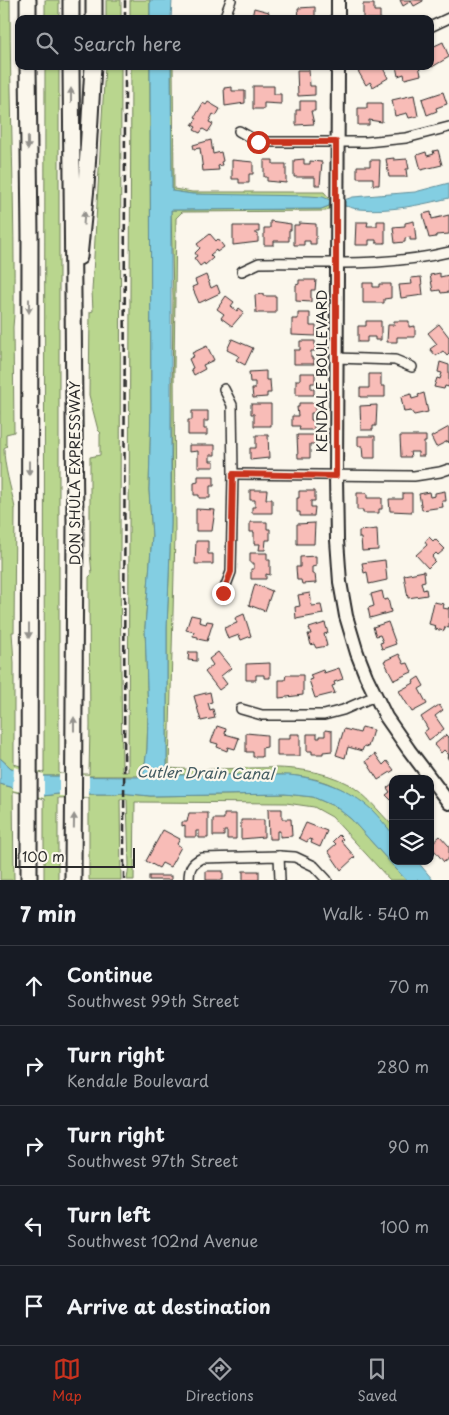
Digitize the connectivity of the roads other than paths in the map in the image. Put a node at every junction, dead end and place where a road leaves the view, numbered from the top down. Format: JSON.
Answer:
{"nodes":[{"id":1,"x":28,"y":0,"type":"edge"},
{"id":2,"x":71,"y":0,"type":"edge"},
{"id":3,"x":94,"y":0,"type":"edge"},
{"id":4,"x":231,"y":0,"type":"edge"},
{"id":5,"x":338,"y":0,"type":"edge"},
{"id":6,"x":28,"y":15,"type":"edge"},
{"id":7,"x":71,"y":15,"type":"edge"},
{"id":8,"x":94,"y":15,"type":"edge"},
{"id":9,"x":225,"y":15,"type":"edge"},
{"id":10,"x":338,"y":15,"type":"edge"},
{"id":11,"x":449,"y":18,"type":"edge"},
{"id":12,"x":434,"y":26,"type":"edge"},
{"id":13,"x":28,"y":70,"type":"edge"},
{"id":14,"x":71,"y":70,"type":"edge"},
{"id":15,"x":93,"y":70,"type":"edge"},
{"id":16,"x":338,"y":70,"type":"edge"},
{"id":17,"x":449,"y":126,"type":"edge"},
{"id":18,"x":238,"y":131,"type":"dead end"},
{"id":19,"x":336,"y":142,"type":"junction"},
{"id":20,"x":449,"y":252,"type":"edge"},
{"id":21,"x":336,"y":262,"type":"junction"},
{"id":22,"x":242,"y":271,"type":"dead end"},
{"id":23,"x":72,"y":301,"type":"junction"},
{"id":24,"x":336,"y":358,"type":"junction"},
{"id":25,"x":412,"y":367,"type":"dead end"},
{"id":26,"x":224,"y":389,"type":"dead end"},
{"id":27,"x":449,"y":469,"type":"edge"},
{"id":28,"x":233,"y":474,"type":"junction"},
{"id":29,"x":336,"y":476,"type":"junction"},
{"id":30,"x":223,"y":593,"type":"dead end"},
{"id":31,"x":375,"y":696,"type":"junction"},
{"id":32,"x":241,"y":709,"type":"dead end"},
{"id":33,"x":448,"y":799,"type":"edge"},
{"id":34,"x":280,"y":856,"type":"junction"},
{"id":35,"x":29,"y":880,"type":"edge"},
{"id":36,"x":73,"y":880,"type":"edge"},
{"id":37,"x":189,"y":880,"type":"edge"},
{"id":38,"x":280,"y":880,"type":"edge"},
{"id":39,"x":327,"y":880,"type":"edge"}],
"edges":[{"from":1,"to":6,"type":"highway"},
{"from":2,"to":7,"type":"highway"},
{"from":3,"to":8,"type":"highway"},
{"from":4,"to":9,"type":"street"},
{"from":5,"to":10,"type":"street"},
{"from":11,"to":12,"type":"street"},
{"from":13,"to":35,"type":"highway","one_way":true},
{"from":23,"to":14,"type":"highway","name":"DON SHULA EXPRESSWAY","one_way":true},
{"from":23,"to":15,"type":"highway","one_way":true},
{"from":16,"to":19,"type":"street","name":"KENDALE BOULEVARD"},
{"from":17,"to":19,"type":"street"},
{"from":18,"to":19,"type":"street"},
{"from":19,"to":21,"type":"street","name":"KENDALE BOULEVARD"},
{"from":20,"to":21,"type":"street"},
{"from":21,"to":22,"type":"street"},
{"from":21,"to":24,"type":"street","name":"KENDALE BOULEVARD"},
{"from":36,"to":23,"type":"highway","name":"DON SHULA EXPRESSWAY","one_way":true},
{"from":24,"to":25,"type":"street"},
{"from":24,"to":29,"type":"street","name":"KENDALE BOULEVARD"},
{"from":26,"to":28,"type":"street"},
{"from":27,"to":29,"type":"street"},
{"from":28,"to":29,"type":"street"},
{"from":28,"to":30,"type":"street"},
{"from":29,"to":31,"type":"street","name":"KENDALE BOULEVARD"},
{"from":31,"to":32,"type":"street"},
{"from":31,"to":33,"type":"street","name":"KENDALE BOULEVARD"},
{"from":34,"to":37,"type":"street"},
{"from":34,"to":38,"type":"street"},
{"from":34,"to":39,"type":"street"}]}
